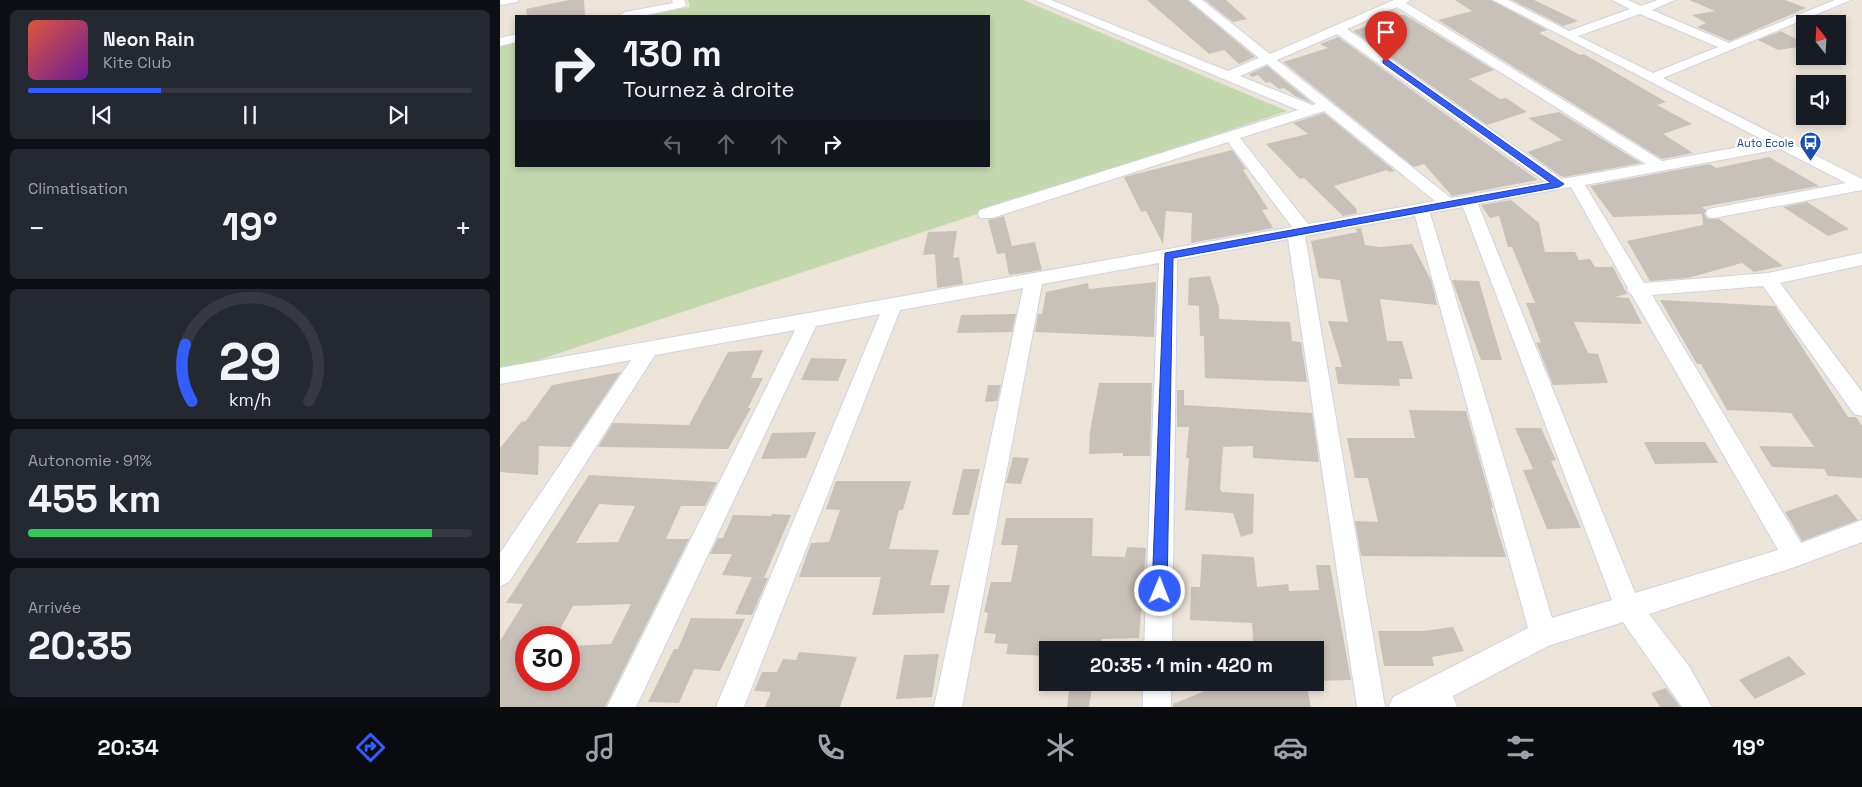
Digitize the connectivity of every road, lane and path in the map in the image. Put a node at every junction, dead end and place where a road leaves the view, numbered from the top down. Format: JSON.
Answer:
{"nodes":[{"id":1,"x":513,"y":0,"type":"edge"},
{"id":2,"x":678,"y":0,"type":"edge"},
{"id":3,"x":1076,"y":0,"type":"edge"},
{"id":4,"x":1195,"y":0,"type":"edge"},
{"id":5,"x":1499,"y":0,"type":"edge"},
{"id":6,"x":1618,"y":0,"type":"edge"},
{"id":7,"x":1669,"y":0,"type":"edge"},
{"id":8,"x":1845,"y":0,"type":"edge"},
{"id":9,"x":1401,"y":1,"type":"edge"},
{"id":10,"x":500,"y":2,"type":"edge"},
{"id":11,"x":1046,"y":2,"type":"edge"},
{"id":12,"x":1641,"y":10,"type":"junction"},
{"id":13,"x":630,"y":15,"type":"edge"},
{"id":14,"x":1338,"y":28,"type":"junction"},
{"id":15,"x":1568,"y":35,"type":"junction"},
{"id":16,"x":515,"y":38,"type":"edge"},
{"id":17,"x":500,"y":42,"type":"edge"},
{"id":18,"x":1726,"y":46,"type":"junction"},
{"id":19,"x":1267,"y":59,"type":"junction"},
{"id":20,"x":1229,"y":76,"type":"junction"},
{"id":21,"x":1652,"y":78,"type":"junction"},
{"id":22,"x":1318,"y":108,"type":"junction"},
{"id":23,"x":1232,"y":136,"type":"junction"},
{"id":24,"x":1782,"y":144,"type":"junction"},
{"id":25,"x":1660,"y":166,"type":"junction"},
{"id":26,"x":1567,"y":183,"type":"junction"},
{"id":27,"x":1459,"y":202,"type":"junction"},
{"id":28,"x":1421,"y":209,"type":"junction"},
{"id":29,"x":1714,"y":213,"type":"dead end"},
{"id":30,"x":986,"y":214,"type":"dead end"},
{"id":31,"x":1300,"y":231,"type":"junction"},
{"id":32,"x":1168,"y":255,"type":"junction"},
{"id":33,"x":1862,"y":259,"type":"edge"},
{"id":34,"x":1768,"y":279,"type":"junction"},
{"id":35,"x":1034,"y":280,"type":"junction"},
{"id":36,"x":1636,"y":290,"type":"junction"},
{"id":37,"x":893,"y":305,"type":"junction"},
{"id":38,"x":809,"y":320,"type":"junction"},
{"id":39,"x":649,"y":349,"type":"junction"},
{"id":40,"x":500,"y":376,"type":"edge"},
{"id":41,"x":1862,"y":408,"type":"edge"},
{"id":42,"x":1862,"y":531,"type":"edge"},
{"id":43,"x":1795,"y":556,"type":"junction"},
{"id":44,"x":500,"y":574,"type":"edge"},
{"id":45,"x":1628,"y":607,"type":"junction"},
{"id":46,"x":1543,"y":634,"type":"junction"},
{"id":47,"x":1158,"y":641,"type":"edge"},
{"id":48,"x":1157,"y":691,"type":"edge"},
{"id":49,"x":1438,"y":699,"type":"edge"},
{"id":50,"x":621,"y":707,"type":"edge"},
{"id":51,"x":730,"y":707,"type":"edge"},
{"id":52,"x":948,"y":707,"type":"edge"},
{"id":53,"x":1157,"y":707,"type":"edge"},
{"id":54,"x":1371,"y":707,"type":"edge"},
{"id":55,"x":1404,"y":707,"type":"edge"},
{"id":56,"x":1698,"y":707,"type":"edge"}],
"edges":[{"from":1,"to":10,"type":"street"},
{"from":2,"to":13,"type":"street"},
{"from":3,"to":11,"type":"street"},
{"from":4,"to":19,"type":"street"},
{"from":5,"to":15,"type":"street"},
{"from":6,"to":12,"type":"street"},
{"from":7,"to":12,"type":"street"},
{"from":8,"to":18,"type":"street"},
{"from":9,"to":14,"type":"street"},
{"from":9,"to":25,"type":"street"},
{"from":11,"to":20,"type":"street"},
{"from":12,"to":15,"type":"street"},
{"from":12,"to":18,"type":"street"},
{"from":14,"to":19,"type":"street"},
{"from":14,"to":26,"type":"street"},
{"from":15,"to":21,"type":"street"},
{"from":16,"to":17,"type":"street"},
{"from":18,"to":21,"type":"street"},
{"from":19,"to":20,"type":"street"},
{"from":19,"to":22,"type":"street"},
{"from":20,"to":22,"type":"street"},
{"from":21,"to":24,"type":"street"},
{"from":22,"to":23,"type":"street"},
{"from":22,"to":27,"type":"street"},
{"from":23,"to":30,"type":"street"},
{"from":23,"to":31,"type":"street"},
{"from":24,"to":25,"type":"street"},
{"from":24,"to":29,"type":"street"},
{"from":25,"to":26,"type":"street"},
{"from":26,"to":27,"type":"street"},
{"from":26,"to":36,"type":"street"},
{"from":27,"to":28,"type":"street"},
{"from":27,"to":45,"type":"street"},
{"from":28,"to":31,"type":"street"},
{"from":28,"to":46,"type":"street"},
{"from":31,"to":32,"type":"street"},
{"from":31,"to":54,"type":"street"},
{"from":32,"to":35,"type":"street"},
{"from":32,"to":47,"type":"street"},
{"from":33,"to":34,"type":"street"},
{"from":34,"to":36,"type":"street"},
{"from":34,"to":41,"type":"street"},
{"from":35,"to":37,"type":"street"},
{"from":35,"to":52,"type":"street"},
{"from":36,"to":43,"type":"street"},
{"from":37,"to":38,"type":"street"},
{"from":37,"to":51,"type":"street"},
{"from":38,"to":39,"type":"street"},
{"from":38,"to":50,"type":"street"},
{"from":39,"to":40,"type":"street"},
{"from":39,"to":44,"type":"street"},
{"from":42,"to":43,"type":"street"},
{"from":43,"to":45,"type":"street"},
{"from":45,"to":46,"type":"street"},
{"from":45,"to":56,"type":"street"},
{"from":46,"to":49,"type":"street"},
{"from":48,"to":53,"type":"street"},
{"from":49,"to":55,"type":"street"}]}
